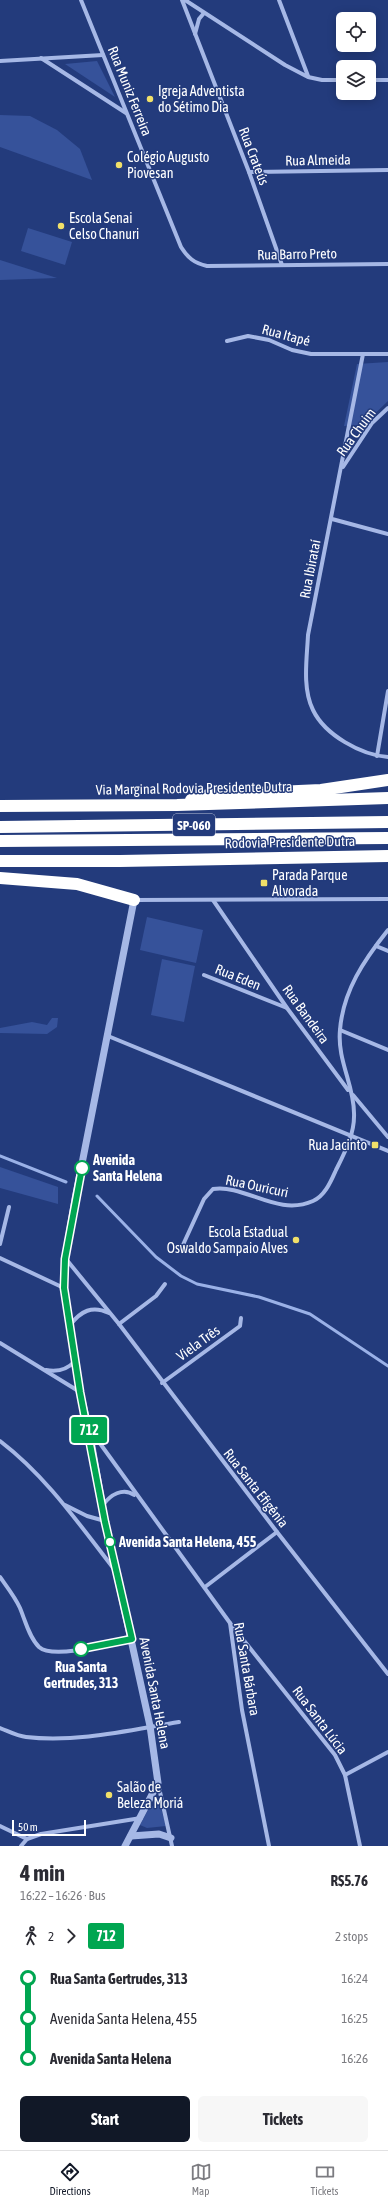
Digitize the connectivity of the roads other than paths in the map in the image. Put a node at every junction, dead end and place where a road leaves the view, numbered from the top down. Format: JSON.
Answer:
{"nodes":[{"id":1,"x":81,"y":0,"type":"edge"},
{"id":2,"x":183,"y":0,"type":"edge"},
{"id":3,"x":278,"y":0,"type":"edge"},
{"id":4,"x":204,"y":13,"type":"junction"},
{"id":5,"x":195,"y":34,"type":"junction"},
{"id":6,"x":103,"y":55,"type":"junction"},
{"id":7,"x":41,"y":58,"type":"junction"},
{"id":8,"x":0,"y":61,"type":"edge"},
{"id":9,"x":308,"y":77,"type":"junction"},
{"id":10,"x":336,"y":80,"type":"edge"},
{"id":11,"x":376,"y":80,"type":"edge"},
{"id":12,"x":388,"y":80,"type":"edge"},
{"id":13,"x":127,"y":113,"type":"junction"},
{"id":14,"x":388,"y":170,"type":"edge"},
{"id":15,"x":249,"y":172,"type":"junction"},
{"id":16,"x":388,"y":264,"type":"edge"},
{"id":17,"x":282,"y":265,"type":"junction"},
{"id":18,"x":207,"y":266,"type":"joint"},
{"id":19,"x":227,"y":341,"type":"dead end"},
{"id":20,"x":363,"y":354,"type":"junction"},
{"id":21,"x":388,"y":354,"type":"edge"},
{"id":22,"x":388,"y":408,"type":"edge"},
{"id":23,"x":342,"y":469,"type":"junction"},
{"id":24,"x":332,"y":519,"type":"junction"},
{"id":25,"x":388,"y":534,"type":"edge"},
{"id":26,"x":388,"y":691,"type":"edge"},
{"id":27,"x":377,"y":756,"type":"junction"},
{"id":28,"x":388,"y":757,"type":"edge"},
{"id":29,"x":388,"y":780,"type":"edge"},
{"id":30,"x":388,"y":798,"type":"edge"},
{"id":31,"x":177,"y":805,"type":"junction"},
{"id":32,"x":0,"y":806,"type":"edge"},
{"id":33,"x":388,"y":822,"type":"edge"},
{"id":34,"x":0,"y":827,"type":"edge"},
{"id":35,"x":388,"y":838,"type":"edge"},
{"id":36,"x":0,"y":840,"type":"edge"},
{"id":37,"x":388,"y":856,"type":"edge"},
{"id":38,"x":0,"y":860,"type":"edge"},
{"id":39,"x":0,"y":878,"type":"edge"},
{"id":40,"x":388,"y":899,"type":"edge"},
{"id":41,"x":134,"y":900,"type":"junction"},
{"id":42,"x":213,"y":900,"type":"junction"},
{"id":43,"x":388,"y":930,"type":"edge"},
{"id":44,"x":376,"y":946,"type":"junction"},
{"id":45,"x":388,"y":951,"type":"edge"},
{"id":46,"x":204,"y":975,"type":"dead end"},
{"id":47,"x":287,"y":1008,"type":"junction"},
{"id":48,"x":340,"y":1030,"type":"junction"},
{"id":49,"x":108,"y":1036,"type":"junction"},
{"id":50,"x":388,"y":1050,"type":"edge"},
{"id":51,"x":350,"y":1092,"type":"junction"},
{"id":52,"x":351,"y":1136,"type":"junction"},
{"id":53,"x":388,"y":1137,"type":"edge"},
{"id":54,"x":388,"y":1150,"type":"edge"},
{"id":55,"x":9,"y":1207,"type":"dead end"},
{"id":56,"x":0,"y":1244,"type":"edge"},
{"id":57,"x":182,"y":1248,"type":"dead end"},
{"id":58,"x":0,"y":1258,"type":"edge"},
{"id":59,"x":65,"y":1259,"type":"junction"},
{"id":60,"x":165,"y":1284,"type":"dead end"},
{"id":61,"x":64,"y":1288,"type":"junction"},
{"id":62,"x":110,"y":1313,"type":"junction"},
{"id":63,"x":241,"y":1318,"type":"dead end"},
{"id":64,"x":118,"y":1324,"type":"junction"},
{"id":65,"x":69,"y":1327,"type":"junction"},
{"id":66,"x":0,"y":1343,"type":"edge"},
{"id":67,"x":75,"y":1361,"type":"junction"},
{"id":68,"x":42,"y":1369,"type":"junction"},
{"id":69,"x":162,"y":1383,"type":"junction"},
{"id":70,"x":80,"y":1392,"type":"junction"},
{"id":71,"x":89,"y":1429,"type":"junction"},
{"id":72,"x":0,"y":1441,"type":"edge"},
{"id":73,"x":139,"y":1499,"type":"junction"},
{"id":74,"x":63,"y":1504,"type":"junction"},
{"id":75,"x":103,"y":1506,"type":"junction"},
{"id":76,"x":105,"y":1522,"type":"junction"},
{"id":77,"x":277,"y":1532,"type":"junction"},
{"id":78,"x":117,"y":1573,"type":"junction"},
{"id":79,"x":0,"y":1577,"type":"edge"},
{"id":80,"x":205,"y":1587,"type":"junction"},
{"id":81,"x":230,"y":1623,"type":"junction"},
{"id":82,"x":132,"y":1639,"type":"junction"},
{"id":83,"x":388,"y":1674,"type":"edge"},
{"id":84,"x":179,"y":1722,"type":"dead end"},
{"id":85,"x":150,"y":1726,"type":"junction"},
{"id":86,"x":0,"y":1728,"type":"edge"},
{"id":87,"x":388,"y":1752,"type":"edge"},
{"id":88,"x":345,"y":1775,"type":"junction"},
{"id":89,"x":158,"y":1783,"type":"junction"},
{"id":90,"x":141,"y":1818,"type":"junction"},
{"id":91,"x":0,"y":1826,"type":"edge"},
{"id":92,"x":131,"y":1836,"type":"junction"},
{"id":93,"x":171,"y":1838,"type":"junction"},
{"id":94,"x":27,"y":1839,"type":"junction"},
{"id":95,"x":21,"y":1846,"type":"edge"},
{"id":96,"x":125,"y":1846,"type":"edge"},
{"id":97,"x":172,"y":1846,"type":"edge"},
{"id":98,"x":269,"y":1846,"type":"edge"},
{"id":99,"x":360,"y":1846,"type":"edge"}],
"edges":[{"from":1,"to":6,"type":"street","name":"Rua Muniz Ferreira"},
{"from":2,"to":4,"type":"street"},
{"from":2,"to":5,"type":"street","name":"Rua Crateús"},
{"from":3,"to":9,"type":"street"},
{"from":4,"to":5,"type":"street"},
{"from":4,"to":9,"type":"street"},
{"from":5,"to":15,"type":"street","name":"Rua Crateús"},
{"from":6,"to":7,"type":"street"},
{"from":6,"to":13,"type":"street","name":"Rua Muniz Ferreira"},
{"from":7,"to":8,"type":"street"},
{"from":7,"to":13,"type":"street"},
{"from":9,"to":10,"type":"street"},
{"from":11,"to":12,"type":"street"},
{"from":13,"to":18,"type":"street","name":"Rua Muniz Ferreira"},
{"from":14,"to":15,"type":"street","name":"Rua Almeida"},
{"from":15,"to":17,"type":"street","name":"Rua Crateús"},
{"from":16,"to":17,"type":"street","name":"Rua Barro Preto"},
{"from":17,"to":18,"type":"street","name":"Rua Barro Preto"},
{"from":19,"to":20,"type":"street","name":"Rua Itapé"},
{"from":20,"to":21,"type":"street","name":"Rua Itapé"},
{"from":20,"to":23,"type":"street","name":"Rua Ibirataí"},
{"from":22,"to":23,"type":"street","name":"Rua Chuim"},
{"from":23,"to":24,"type":"street","name":"Rua Ibirataí"},
{"from":24,"to":25,"type":"street"},
{"from":24,"to":27,"type":"street","name":"Rua Ibirataí"},
{"from":26,"to":27,"type":"street"},
{"from":27,"to":28,"type":"street","name":"Rua Ibirataí"},
{"from":29,"to":31,"type":"highway"},
{"from":30,"to":31,"type":"highway","name":"Via Marginal Rodovia Presidente Dutra"},
{"from":31,"to":32,"type":"highway","name":"Via Marginal Rodovia Presidente Dutra","number":"SP-060"},
{"from":33,"to":34,"type":"highway","name":"Rodovia Presidente Dutra","number":"SP-060"},
{"from":35,"to":36,"type":"highway","name":"Rodovia Presidente Dutra","number":"SP-060"},
{"from":37,"to":38,"type":"highway","name":"Rodovia Presidente Dutra"},
{"from":39,"to":41,"type":"highway"},
{"from":40,"to":42,"type":"street"},
{"from":41,"to":42,"type":"street"},
{"from":41,"to":49,"type":"street","name":"Avenida Santa Helena"},
{"from":42,"to":47,"type":"street","name":"Rua Bandeira"},
{"from":43,"to":44,"type":"street","name":"Rua Ouricuri"},
{"from":44,"to":45,"type":"street"},
{"from":44,"to":48,"type":"street","name":"Rua Ouricuri"},
{"from":46,"to":47,"type":"street","name":"Rua Eden"},
{"from":47,"to":51,"type":"street","name":"Rua Bandeira"},
{"from":48,"to":50,"type":"street"},
{"from":48,"to":51,"type":"street","name":"Rua Ouricuri"},
{"from":49,"to":52,"type":"street"},
{"from":49,"to":59,"type":"street","name":"Avenida Santa Helena"},
{"from":51,"to":52,"type":"street","name":"Rua Ouricuri"},
{"from":51,"to":53,"type":"street","name":"Rua Bandeira"},
{"from":52,"to":54,"type":"street"},
{"from":52,"to":57,"type":"street","name":"Rua Ouricuri"},
{"from":55,"to":56,"type":"street"},
{"from":58,"to":61,"type":"street"},
{"from":59,"to":61,"type":"street","name":"Avenida Santa Helena"},
{"from":59,"to":62,"type":"street","name":"Rua Santa Efigênia"},
{"from":60,"to":64,"type":"street"},
{"from":61,"to":65,"type":"street","name":"Avenida Santa Helena"},
{"from":62,"to":64,"type":"street","name":"Rua Santa Efigênia"},
{"from":62,"to":65,"type":"street"},
{"from":63,"to":69,"type":"street","name":"Viela Três"},
{"from":64,"to":69,"type":"street","name":"Rua Santa Efigênia"},
{"from":65,"to":67,"type":"street","name":"Avenida Santa Helena"},
{"from":66,"to":68,"type":"street"},
{"from":67,"to":68,"type":"street"},
{"from":67,"to":70,"type":"street","name":"Avenida Santa Helena"},
{"from":68,"to":70,"type":"street"},
{"from":69,"to":77,"type":"street","name":"Rua Santa Efigênia"},
{"from":70,"to":71,"type":"street","name":"Avenida Santa Helena"},
{"from":71,"to":73,"type":"street","name":"Rua Santa Bárbara"},
{"from":71,"to":75,"type":"street","name":"Avenida Santa Helena"},
{"from":72,"to":74,"type":"street"},
{"from":73,"to":75,"type":"street"},
{"from":73,"to":80,"type":"street","name":"Rua Santa Bárbara"},
{"from":74,"to":76,"type":"street"},
{"from":74,"to":78,"type":"street"},
{"from":75,"to":76,"type":"street","name":"Avenida Santa Helena"},
{"from":76,"to":78,"type":"street","name":"Avenida Santa Helena"},
{"from":77,"to":80,"type":"street"},
{"from":77,"to":83,"type":"street","name":"Rua Santa Efigênia"},
{"from":78,"to":82,"type":"street","name":"Avenida Santa Helena"},
{"from":79,"to":82,"type":"street"},
{"from":80,"to":81,"type":"street","name":"Rua Santa Bárbara"},
{"from":81,"to":88,"type":"street","name":"Rua Santa Lúcia"},
{"from":81,"to":98,"type":"street","name":"Rua Santa Bárbara"},
{"from":82,"to":85,"type":"street","name":"Avenida Santa Helena"},
{"from":84,"to":85,"type":"street"},
{"from":85,"to":86,"type":"street"},
{"from":85,"to":89,"type":"street","name":"Avenida Santa Helena"},
{"from":87,"to":88,"type":"street"},
{"from":88,"to":99,"type":"street","name":"Rua Santa Lúcia"},
{"from":89,"to":90,"type":"street"},
{"from":89,"to":93,"type":"street"},
{"from":90,"to":92,"type":"street"},
{"from":90,"to":94,"type":"street"},
{"from":91,"to":94,"type":"street"},
{"from":92,"to":93,"type":"street"},
{"from":92,"to":96,"type":"street"},
{"from":93,"to":97,"type":"street"},
{"from":94,"to":95,"type":"street"}]}
